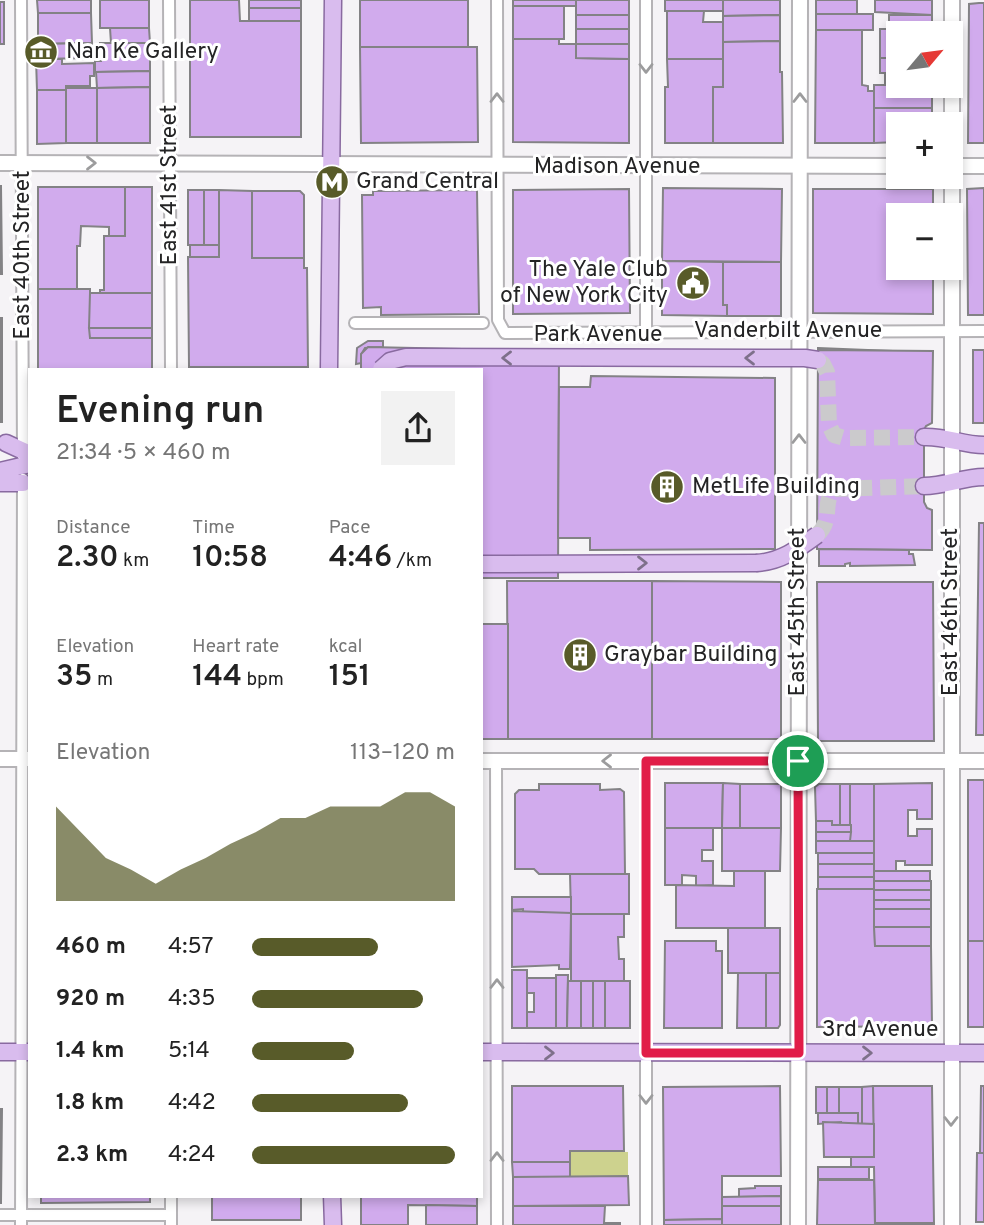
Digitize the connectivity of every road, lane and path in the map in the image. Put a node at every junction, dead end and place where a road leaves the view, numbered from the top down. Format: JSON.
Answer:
{"nodes":[{"id":1,"x":21,"y":0,"type":"edge"},
{"id":2,"x":169,"y":0,"type":"edge"},
{"id":3,"x":333,"y":0,"type":"edge"},
{"id":4,"x":497,"y":0,"type":"edge"},
{"id":5,"x":646,"y":0,"type":"edge"},
{"id":6,"x":800,"y":0,"type":"edge"},
{"id":7,"x":952,"y":0,"type":"edge"},
{"id":8,"x":951,"y":112,"type":"edge"},
{"id":9,"x":0,"y":163,"type":"edge"},
{"id":10,"x":22,"y":163,"type":"junction"},
{"id":11,"x":169,"y":163,"type":"junction"},
{"id":12,"x":332,"y":164,"type":"junction"},
{"id":13,"x":497,"y":166,"type":"junction"},
{"id":14,"x":646,"y":166,"type":"junction"},
{"id":15,"x":800,"y":166,"type":"junction"},
{"id":16,"x":886,"y":166,"type":"edge"},
{"id":17,"x":963,"y":166,"type":"edge"},
{"id":18,"x":984,"y":166,"type":"edge"},
{"id":19,"x":951,"y":189,"type":"edge"},
{"id":20,"x":355,"y":323,"type":"dead end"},
{"id":21,"x":483,"y":323,"type":"dead end"},
{"id":22,"x":799,"y":331,"type":"junction"},
{"id":23,"x":953,"y":331,"type":"junction"},
{"id":24,"x":984,"y":331,"type":"edge"},
{"id":25,"x":646,"y":332,"type":"junction"},
{"id":26,"x":818,"y":360,"type":"dead end"},
{"id":27,"x":171,"y":368,"type":"edge"},
{"id":28,"x":329,"y":368,"type":"edge"},
{"id":29,"x":382,"y":368,"type":"edge"},
{"id":30,"x":924,"y":437,"type":"tunnel mouth"},
{"id":31,"x":951,"y":440,"type":"junction"},
{"id":32,"x":3,"y":443,"type":"edge"},
{"id":33,"x":984,"y":445,"type":"edge"},
{"id":34,"x":27,"y":453,"type":"edge"},
{"id":35,"x":0,"y":464,"type":"edge"},
{"id":36,"x":0,"y":471,"type":"edge"},
{"id":37,"x":984,"y":477,"type":"edge"},
{"id":38,"x":951,"y":482,"type":"junction"},
{"id":39,"x":0,"y":483,"type":"edge"},
{"id":40,"x":26,"y":483,"type":"edge"},
{"id":41,"x":924,"y":486,"type":"tunnel mouth"},
{"id":42,"x":817,"y":535,"type":"tunnel mouth"},
{"id":43,"x":483,"y":564,"type":"edge"},
{"id":44,"x":0,"y":759,"type":"edge"},
{"id":45,"x":26,"y":759,"type":"edge"},
{"id":46,"x":489,"y":761,"type":"edge"},
{"id":47,"x":646,"y":761,"type":"junction"},
{"id":48,"x":798,"y":761,"type":"junction"},
{"id":49,"x":950,"y":761,"type":"junction"},
{"id":50,"x":984,"y":761,"type":"edge"},
{"id":51,"x":0,"y":1052,"type":"edge"},
{"id":52,"x":26,"y":1052,"type":"edge"},
{"id":53,"x":489,"y":1052,"type":"edge"},
{"id":54,"x":646,"y":1053,"type":"junction"},
{"id":55,"x":799,"y":1053,"type":"junction"},
{"id":56,"x":951,"y":1053,"type":"junction"},
{"id":57,"x":984,"y":1053,"type":"edge"},
{"id":58,"x":171,"y":1198,"type":"edge"},
{"id":59,"x":332,"y":1198,"type":"edge"},
{"id":60,"x":0,"y":1215,"type":"edge"},
{"id":61,"x":21,"y":1220,"type":"edge"},
{"id":62,"x":171,"y":1220,"type":"edge"},
{"id":63,"x":333,"y":1225,"type":"edge"},
{"id":64,"x":497,"y":1225,"type":"edge"},
{"id":65,"x":646,"y":1225,"type":"edge"},
{"id":66,"x":798,"y":1225,"type":"edge"},
{"id":67,"x":951,"y":1225,"type":"edge"}],
"edges":[{"from":1,"to":10,"type":"street","name":"East 40th Street"},
{"from":2,"to":11,"type":"street","name":"East 41st Street"},
{"from":3,"to":12,"type":"main road"},
{"from":13,"to":4,"type":"street","one_way":true},
{"from":5,"to":14,"type":"street","one_way":true},
{"from":15,"to":6,"type":"main road","name":"East 45th Street","one_way":true},
{"from":7,"to":8,"type":"main road","name":"East 46th Street"},
{"from":9,"to":10,"type":"main road","name":"Madison Avenue"},
{"from":10,"to":11,"type":"main road","name":"Madison Avenue","one_way":true},
{"from":10,"to":34,"type":"street","name":"East 40th Street"},
{"from":11,"to":12,"type":"main road","name":"Madison Avenue"},
{"from":11,"to":27,"type":"street","name":"East 41st Street"},
{"from":12,"to":13,"type":"main road","name":"Madison Avenue"},
{"from":12,"to":28,"type":"main road"},
{"from":13,"to":14,"type":"main road","name":"Madison Avenue"},
{"from":13,"to":25,"type":"street","name":"Vanderbilt Avenue"},
{"from":14,"to":15,"type":"main road","name":"Madison Avenue"},
{"from":14,"to":25,"type":"street"},
{"from":15,"to":16,"type":"main road","name":"Madison Avenue"},
{"from":15,"to":22,"type":"main road","name":"East 45th Street"},
{"from":17,"to":18,"type":"main road"},
{"from":19,"to":23,"type":"main road","name":"East 46th Street"},
{"from":20,"to":21,"type":"street"},
{"from":22,"to":23,"type":"street","name":"Vanderbilt Avenue"},
{"from":22,"to":25,"type":"street","name":"Vanderbilt Avenue"},
{"from":48,"to":22,"type":"main road","name":"East 45th Street","one_way":true},
{"from":23,"to":24,"type":"street","name":"Vanderbilt Avenue"},
{"from":23,"to":31,"type":"main road","name":"East 46th Street"},
{"from":26,"to":29,"type":"main road","name":"Park Avenue","one_way":true,"bridge":true},
{"from":30,"to":31,"type":"main road"},
{"from":31,"to":33,"type":"main road"},
{"from":31,"to":38,"type":"main road","name":"East 46th Street"},
{"from":32,"to":34,"type":"main road"},
{"from":34,"to":35,"type":"main road"},
{"from":34,"to":36,"type":"main road"},
{"from":34,"to":40,"type":"street","name":"East 40th Street"},
{"from":37,"to":38,"type":"main road"},
{"from":38,"to":41,"type":"main road"},
{"from":38,"to":49,"type":"main road","name":"East 46th Street"},
{"from":39,"to":40,"type":"main road"},
{"from":40,"to":45,"type":"street","name":"East 40th Street"},
{"from":43,"to":42,"type":"main road","one_way":true,"bridge":true},
{"from":44,"to":45,"type":"main road"},
{"from":45,"to":52,"type":"street","name":"East 40th Street"},
{"from":47,"to":46,"type":"main road","one_way":true},
{"from":53,"to":46,"type":"street","one_way":true},
{"from":47,"to":48,"type":"main road"},
{"from":47,"to":54,"type":"street"},
{"from":48,"to":49,"type":"main road"},
{"from":48,"to":55,"type":"main road","name":"East 45th Street"},
{"from":49,"to":50,"type":"main road"},
{"from":49,"to":56,"type":"main road","name":"East 46th Street"},
{"from":51,"to":52,"type":"main road"},
{"from":52,"to":61,"type":"street","name":"East 40th Street"},
{"from":53,"to":54,"type":"main road","name":"3rd Avenue","one_way":true},
{"from":64,"to":53,"type":"street","one_way":true},
{"from":54,"to":55,"type":"main road","name":"3rd Avenue"},
{"from":54,"to":65,"type":"street","one_way":true},
{"from":55,"to":56,"type":"main road","name":"3rd Avenue","one_way":true},
{"from":55,"to":66,"type":"main road","name":"East 45th Street"},
{"from":56,"to":57,"type":"main road","name":"3rd Avenue"},
{"from":56,"to":67,"type":"main road","name":"East 46th Street","one_way":true},
{"from":58,"to":62,"type":"street"},
{"from":59,"to":63,"type":"main road"},
{"from":60,"to":61,"type":"street"},
{"from":61,"to":62,"type":"street"}]}
